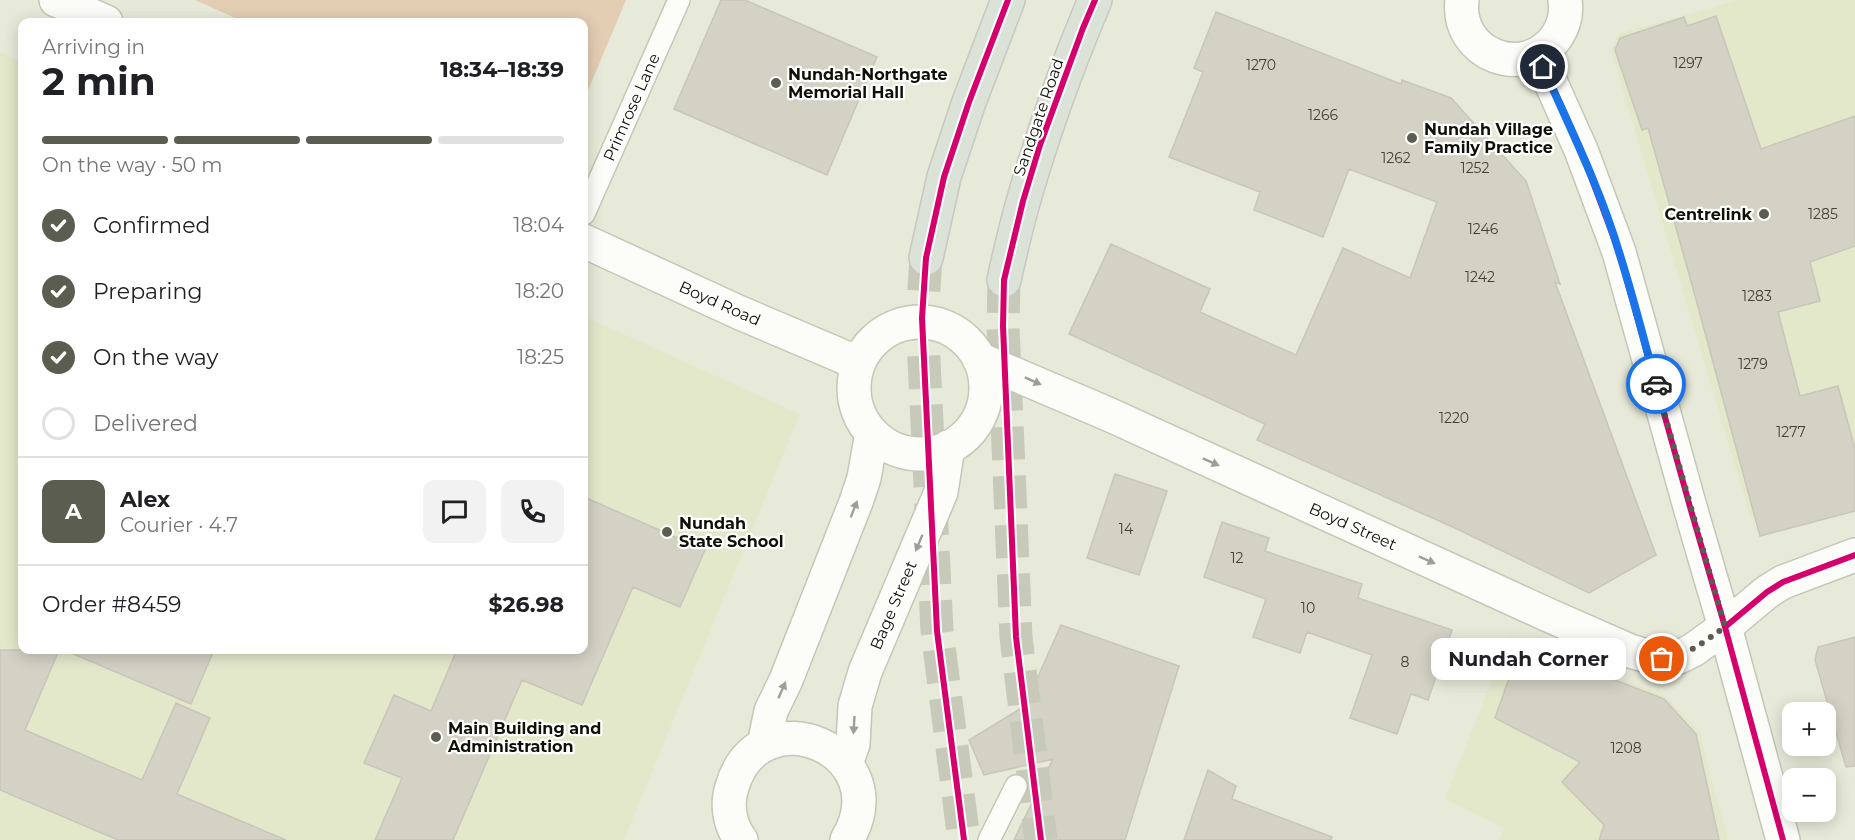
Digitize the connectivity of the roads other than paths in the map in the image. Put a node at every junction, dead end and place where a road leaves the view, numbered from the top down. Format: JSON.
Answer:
{"nodes":[{"id":1,"x":56,"y":0,"type":"edge"},
{"id":2,"x":679,"y":0,"type":"edge"},
{"id":3,"x":1008,"y":0,"type":"edge"},
{"id":4,"x":1095,"y":0,"type":"edge"},
{"id":5,"x":1462,"y":0,"type":"edge"},
{"id":6,"x":1565,"y":0,"type":"edge"},
{"id":7,"x":97,"y":18,"type":"edge"},
{"id":8,"x":1538,"y":54,"type":"junction"},
{"id":9,"x":588,"y":205,"type":"edge"},
{"id":10,"x":588,"y":243,"type":"edge"},
{"id":11,"x":926,"y":258,"type":"tunnel mouth"},
{"id":12,"x":1004,"y":280,"type":"tunnel mouth"},
{"id":13,"x":979,"y":359,"type":"junction"},
{"id":14,"x":858,"y":363,"type":"junction"},
{"id":15,"x":872,"y":433,"type":"junction"},
{"id":16,"x":948,"y":447,"type":"junction"},
{"id":17,"x":1855,"y":555,"type":"edge"},
{"id":18,"x":1725,"y":627,"type":"junction"},
{"id":19,"x":764,"y":745,"type":"junction"},
{"id":20,"x":846,"y":764,"type":"junction"},
{"id":21,"x":1016,"y":786,"type":"dead end"},
{"id":22,"x":739,"y":839,"type":"edge"},
{"id":23,"x":847,"y":840,"type":"edge"},
{"id":24,"x":989,"y":840,"type":"edge"},
{"id":25,"x":1783,"y":840,"type":"edge"}],
"edges":[{"from":1,"to":7,"type":"street"},
{"from":2,"to":9,"type":"lane","name":"Primrose Lane"},
{"from":3,"to":11,"type":"highway"},
{"from":4,"to":12,"type":"highway","name":"Sandgate Road"},
{"from":5,"to":8,"type":"street"},
{"from":6,"to":8,"type":"street"},
{"from":8,"to":18,"type":"street"},
{"from":10,"to":14,"type":"street","name":"Boyd Road"},
{"from":13,"to":14,"type":"street"},
{"from":13,"to":16,"type":"street"},
{"from":13,"to":18,"type":"street","name":"Boyd Street","one_way":true},
{"from":14,"to":15,"type":"street"},
{"from":15,"to":16,"type":"street"},
{"from":19,"to":15,"type":"street","one_way":true},
{"from":16,"to":20,"type":"street","name":"Bage Street","one_way":true},
{"from":17,"to":18,"type":"street","name":"Boyd Street"},
{"from":18,"to":25,"type":"street"},
{"from":19,"to":20,"type":"street"},
{"from":19,"to":22,"type":"street"},
{"from":20,"to":23,"type":"street"},
{"from":21,"to":24,"type":"lane"}]}
